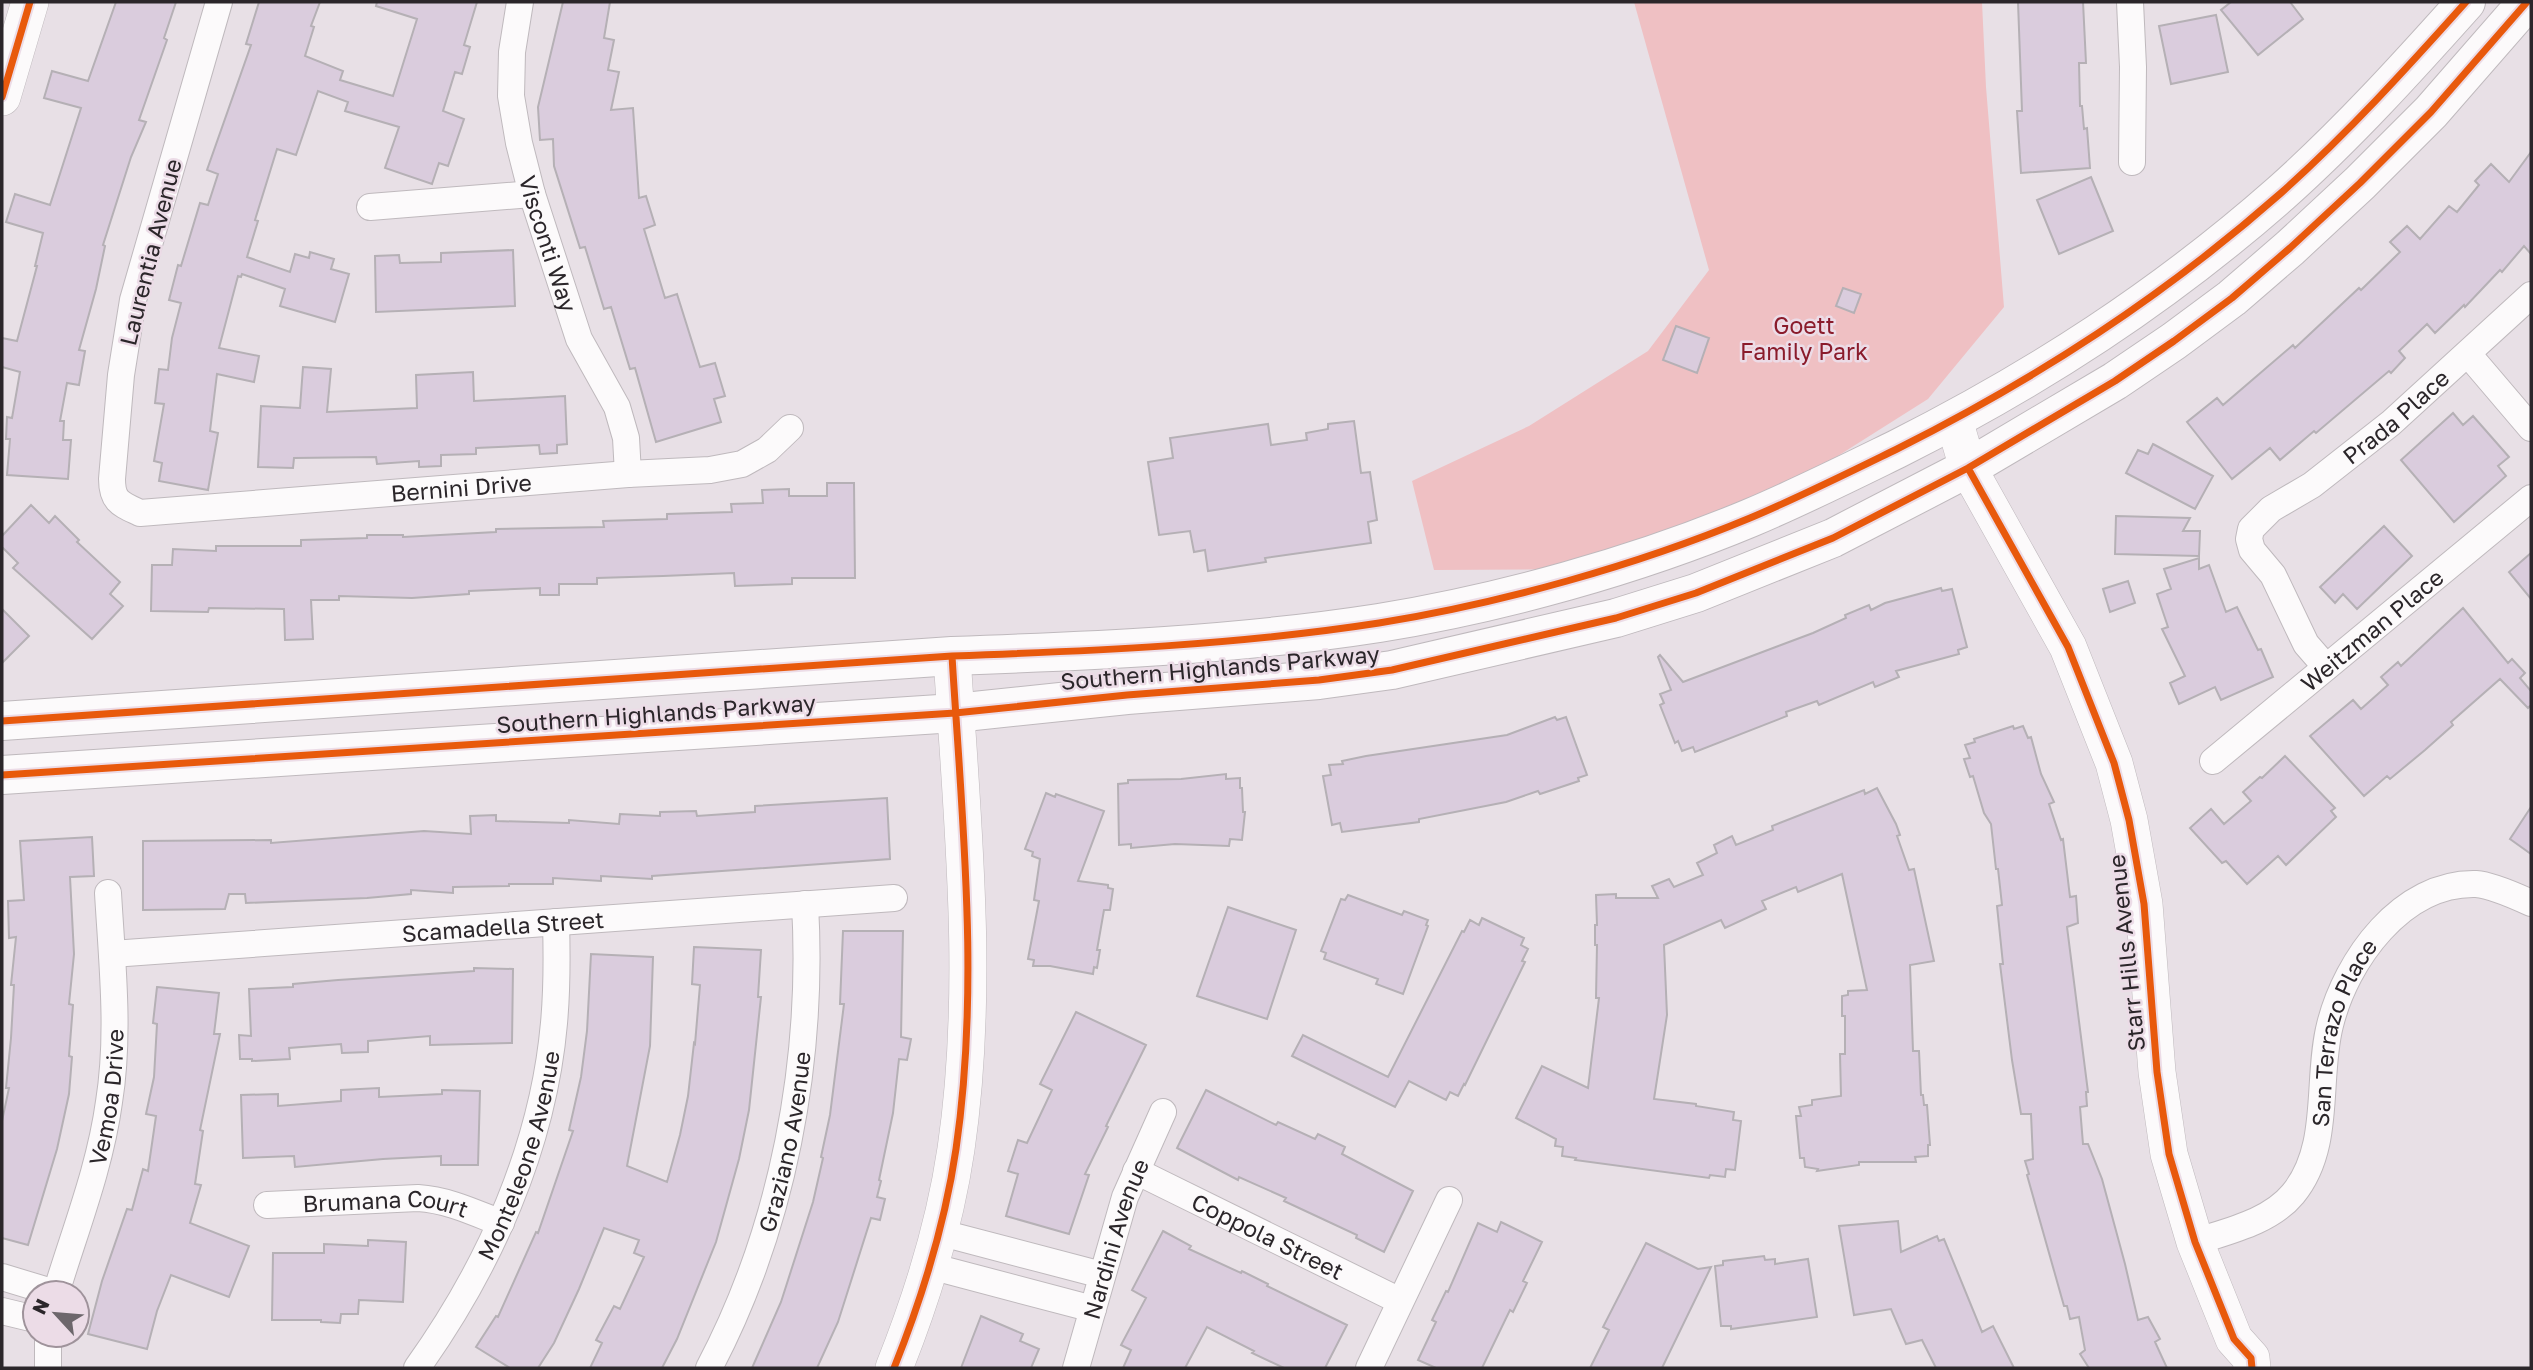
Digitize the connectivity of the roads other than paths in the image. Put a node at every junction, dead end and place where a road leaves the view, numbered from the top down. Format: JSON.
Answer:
{"nodes":[{"id":1,"x":30,"y":2,"type":"edge"},
{"id":2,"x":219,"y":2,"type":"edge"},
{"id":3,"x":520,"y":2,"type":"edge"},
{"id":4,"x":2130,"y":2,"type":"edge"},
{"id":5,"x":2466,"y":2,"type":"edge"},
{"id":6,"x":2527,"y":2,"type":"edge"},
{"id":7,"x":2,"y":97,"type":"edge"},
{"id":8,"x":2132,"y":162,"type":"dead end"},
{"id":9,"x":532,"y":194,"type":"junction"},
{"id":10,"x":370,"y":208,"type":"dead end"},
{"id":11,"x":2531,"y":295,"type":"edge"},
{"id":12,"x":2468,"y":354,"type":"junction"},
{"id":13,"x":1954,"y":420,"type":"junction"},
{"id":14,"x":790,"y":428,"type":"dead end"},
{"id":15,"x":2531,"y":428,"type":"edge"},
{"id":16,"x":1968,"y":468,"type":"junction"},
{"id":17,"x":628,"y":474,"type":"junction"},
{"id":18,"x":2531,"y":498,"type":"edge"},
{"id":19,"x":122,"y":505,"type":"joint"},
{"id":20,"x":951,"y":656,"type":"junction"},
{"id":21,"x":2326,"y":667,"type":"junction"},
{"id":22,"x":955,"y":713,"type":"junction"},
{"id":23,"x":2,"y":721,"type":"edge"},
{"id":24,"x":2213,"y":761,"type":"dead end"},
{"id":25,"x":2,"y":775,"type":"edge"},
{"id":26,"x":108,"y":893,"type":"dead end"},
{"id":27,"x":894,"y":898,"type":"dead end"},
{"id":28,"x":2531,"y":903,"type":"edge"},
{"id":29,"x":805,"y":904,"type":"junction"},
{"id":30,"x":556,"y":922,"type":"junction"},
{"id":31,"x":112,"y":954,"type":"junction"},
{"id":32,"x":1163,"y":1112,"type":"dead end"},
{"id":33,"x":1136,"y":1171,"type":"junction"},
{"id":34,"x":1449,"y":1200,"type":"dead end"},
{"id":35,"x":267,"y":1205,"type":"dead end"},
{"id":36,"x":501,"y":1223,"type":"junction"},
{"id":37,"x":2195,"y":1242,"type":"junction"},
{"id":38,"x":934,"y":1249,"type":"junction"},
{"id":39,"x":1101,"y":1275,"type":"junction"},
{"id":40,"x":2,"y":1277,"type":"edge"},
{"id":41,"x":60,"y":1279,"type":"edge"},
{"id":42,"x":21,"y":1283,"type":"edge"},
{"id":43,"x":1400,"y":1301,"type":"junction"},
{"id":44,"x":1093,"y":1309,"type":"junction"},
{"id":45,"x":2,"y":1311,"type":"edge"},
{"id":46,"x":21,"y":1316,"type":"edge"},
{"id":47,"x":48,"y":1349,"type":"edge"},
{"id":48,"x":2238,"y":1359,"type":"edge"},
{"id":49,"x":48,"y":1368,"type":"edge"},
{"id":50,"x":417,"y":1368,"type":"edge"},
{"id":51,"x":709,"y":1368,"type":"edge"},
{"id":52,"x":894,"y":1368,"type":"edge"},
{"id":53,"x":1076,"y":1368,"type":"edge"},
{"id":54,"x":1369,"y":1368,"type":"edge"}],
"edges":[{"from":1,"to":7,"type":"street"},
{"from":2,"to":19,"type":"street","name":"Laurentia Avenue"},
{"from":3,"to":9,"type":"street","name":"Visconti Way"},
{"from":4,"to":8,"type":"street"},
{"from":5,"to":13,"type":"main road","name":"Southern Highlands Parkway"},
{"from":6,"to":16,"type":"main road","name":"Southern Highlands Parkway"},
{"from":9,"to":10,"type":"street"},
{"from":9,"to":17,"type":"street","name":"Visconti Way"},
{"from":11,"to":12,"type":"street","name":"Prada Place"},
{"from":12,"to":15,"type":"street"},
{"from":12,"to":21,"type":"street","name":"Prada Place"},
{"from":13,"to":16,"type":"street","name":"Starr Hills Avenue"},
{"from":13,"to":20,"type":"main road","name":"Southern Highlands Parkway"},
{"from":14,"to":17,"type":"street","name":"Bernini Drive"},
{"from":16,"to":22,"type":"main road","name":"Southern Highlands Parkway"},
{"from":16,"to":37,"type":"street","name":"Starr Hills Avenue"},
{"from":17,"to":19,"type":"street","name":"Bernini Drive"},
{"from":18,"to":21,"type":"street","name":"Weitzman Place"},
{"from":20,"to":22,"type":"street"},
{"from":20,"to":23,"type":"main road","name":"Southern Highlands Parkway"},
{"from":21,"to":24,"type":"street","name":"Weitzman Place"},
{"from":22,"to":25,"type":"main road","name":"Southern Highlands Parkway"},
{"from":22,"to":38,"type":"street"},
{"from":26,"to":31,"type":"street","name":"Vemoa Drive"},
{"from":27,"to":29,"type":"street","name":"Scamadella Street"},
{"from":28,"to":37,"type":"street","name":"San Terrazo Place"},
{"from":29,"to":30,"type":"street","name":"Scamadella Street"},
{"from":29,"to":51,"type":"street","name":"Graziano Avenue"},
{"from":30,"to":31,"type":"street","name":"Scamadella Street"},
{"from":30,"to":36,"type":"street","name":"Monteleone Avenue"},
{"from":31,"to":41,"type":"street","name":"Vemoa Drive"},
{"from":32,"to":33,"type":"street","name":"Nardini Avenue"},
{"from":33,"to":39,"type":"street","name":"Nardini Avenue"},
{"from":33,"to":43,"type":"street","name":"Coppola Street"},
{"from":34,"to":43,"type":"street"},
{"from":35,"to":36,"type":"street","name":"Brumana Court"},
{"from":36,"to":50,"type":"street","name":"Monteleone Avenue"},
{"from":37,"to":48,"type":"street","name":"Starr Hills Avenue"},
{"from":38,"to":39,"type":"street"},
{"from":38,"to":44,"type":"street"},
{"from":38,"to":52,"type":"street"},
{"from":39,"to":44,"type":"street","name":"Nardini Avenue"},
{"from":40,"to":42,"type":"street"},
{"from":43,"to":54,"type":"street"},
{"from":44,"to":53,"type":"street","name":"Nardini Avenue"},
{"from":45,"to":46,"type":"street"},
{"from":47,"to":49,"type":"street"}]}
